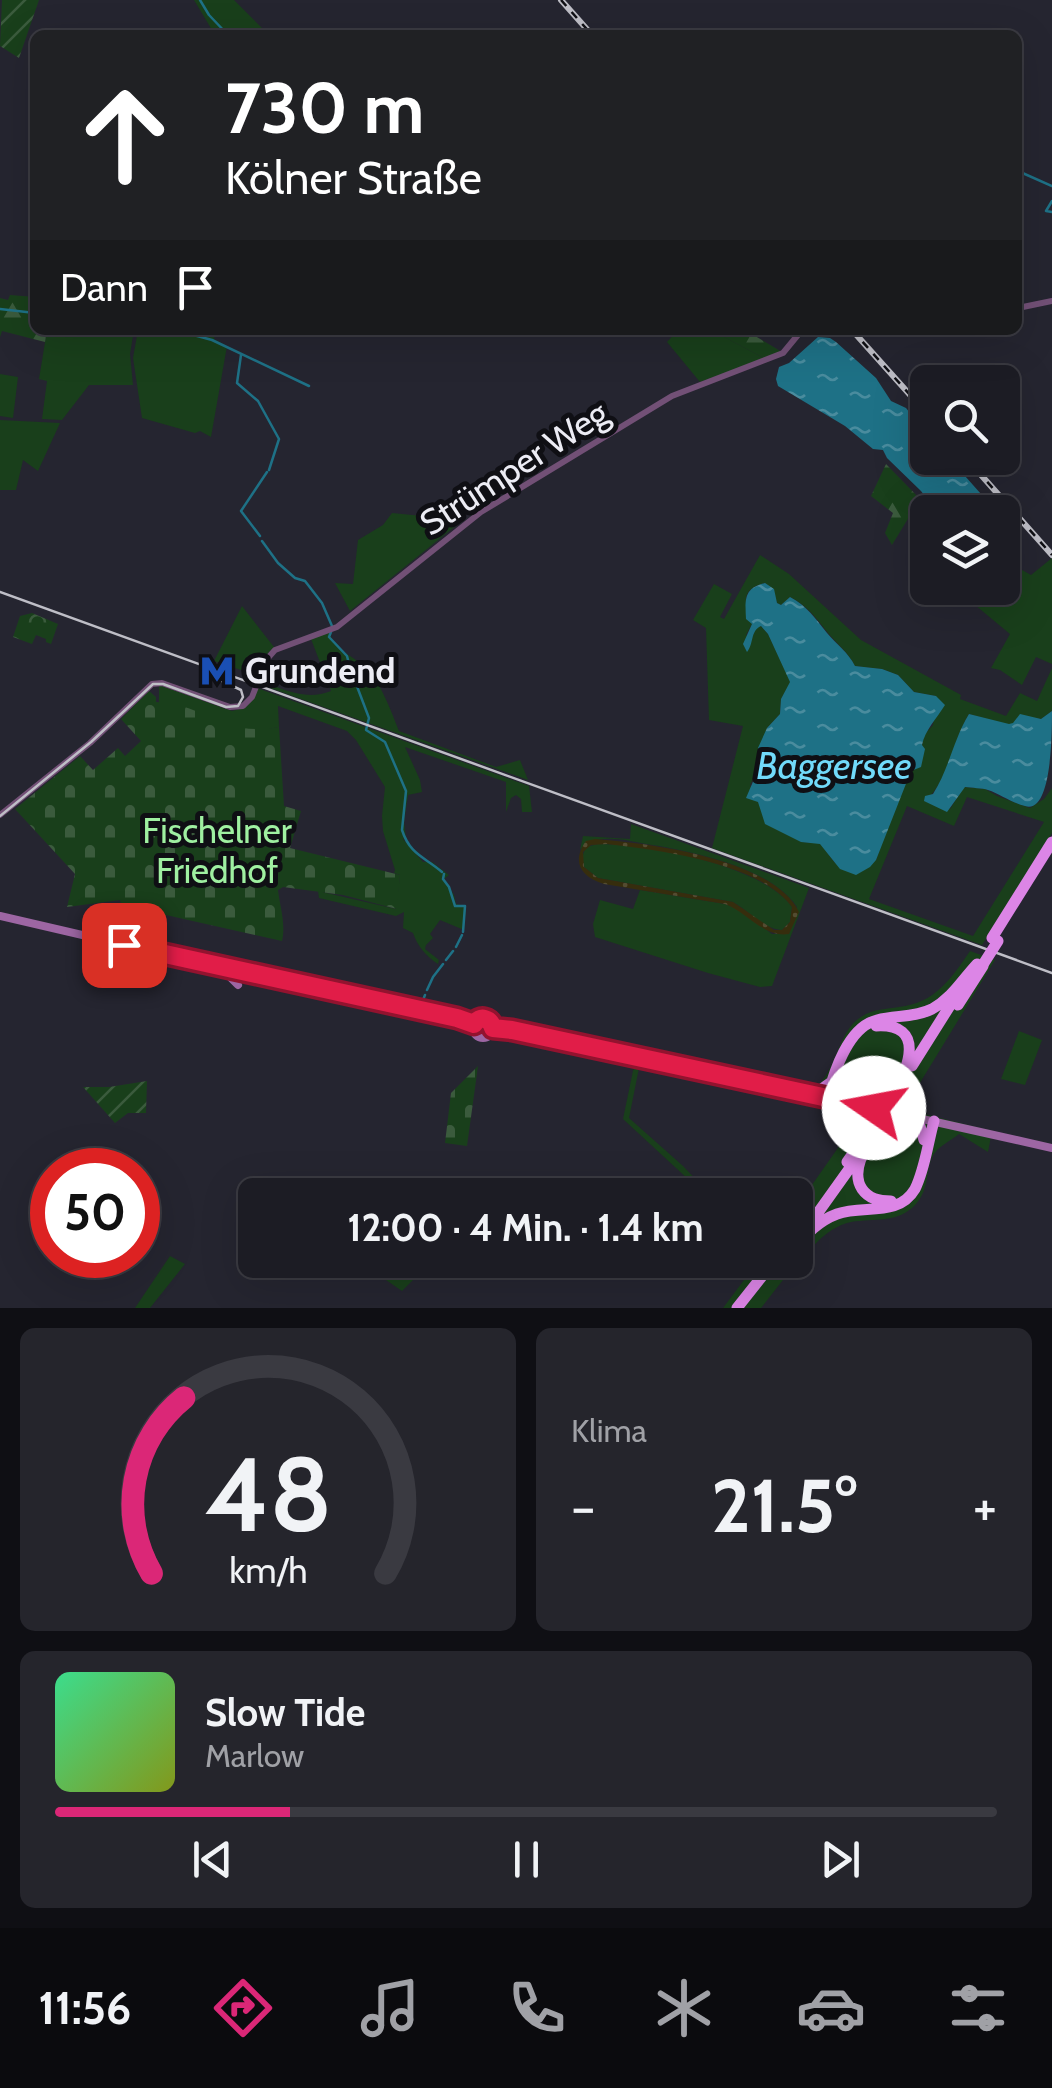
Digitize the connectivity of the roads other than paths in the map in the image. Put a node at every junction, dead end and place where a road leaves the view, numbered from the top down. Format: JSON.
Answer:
{"nodes":[{"id":1,"x":1052,"y":302,"type":"edge"},
{"id":2,"x":1022,"y":307,"type":"edge"},
{"id":3,"x":798,"y":335,"type":"edge"},
{"id":4,"x":0,"y":815,"type":"edge"},
{"id":5,"x":1052,"y":842,"type":"edge"},
{"id":6,"x":1052,"y":854,"type":"edge"},
{"id":7,"x":0,"y":916,"type":"edge"},
{"id":8,"x":995,"y":940,"type":"junction"},
{"id":9,"x":980,"y":962,"type":"junction"},
{"id":10,"x":214,"y":966,"type":"junction"},
{"id":11,"x":238,"y":985,"type":"dead end"},
{"id":12,"x":474,"y":1024,"type":"junction"},
{"id":13,"x":493,"y":1028,"type":"junction"},
{"id":14,"x":837,"y":1075,"type":"junction"},
{"id":15,"x":805,"y":1093,"type":"junction"},
{"id":16,"x":896,"y":1096,"type":"junction"},
{"id":17,"x":829,"y":1098,"type":"junction"},
{"id":18,"x":875,"y":1114,"type":"junction"},
{"id":19,"x":904,"y":1114,"type":"junction"},
{"id":20,"x":932,"y":1120,"type":"junction"},
{"id":21,"x":924,"y":1140,"type":"junction"},
{"id":22,"x":1052,"y":1148,"type":"edge"},
{"id":23,"x":813,"y":1207,"type":"edge"},
{"id":24,"x":813,"y":1216,"type":"edge"},
{"id":25,"x":813,"y":1228,"type":"edge"},
{"id":26,"x":761,"y":1278,"type":"edge"},
{"id":27,"x":768,"y":1278,"type":"edge"},
{"id":28,"x":738,"y":1308,"type":"edge"},
{"id":29,"x":745,"y":1308,"type":"edge"}],
"edges":[{"from":1,"to":2,"type":"street"},
{"from":3,"to":4,"type":"street","name":"Strümper Weg"},
{"from":5,"to":8,"type":"highway"},
{"from":6,"to":8,"type":"highway"},
{"from":7,"to":10,"type":"main road"},
{"from":8,"to":9,"type":"highway","bridge":true},
{"from":9,"to":14,"type":"highway"},
{"from":9,"to":16,"type":"highway"},
{"from":10,"to":11,"type":"main road"},
{"from":10,"to":12,"type":"main road"},
{"from":12,"to":13,"type":"main road"},
{"from":12,"to":13,"type":"main road"},
{"from":13,"to":15,"type":"main road"},
{"from":14,"to":15,"type":"highway"},
{"from":14,"to":16,"type":"highway"},
{"from":14,"to":17,"type":"highway"},
{"from":14,"to":18,"type":"highway"},
{"from":15,"to":17,"type":"main road"},
{"from":16,"to":18,"type":"highway","bridge":true},
{"from":17,"to":18,"type":"main road"},
{"from":18,"to":19,"type":"main road"},
{"from":18,"to":21,"type":"highway"},
{"from":18,"to":23,"type":"highway"},
{"from":18,"to":24,"type":"highway"},
{"from":19,"to":20,"type":"main road"},
{"from":19,"to":21,"type":"highway"},
{"from":20,"to":21,"type":"highway"},
{"from":20,"to":22,"type":"main road"},
{"from":20,"to":25,"type":"highway"},
{"from":26,"to":28,"type":"highway"},
{"from":27,"to":29,"type":"highway"}]}
